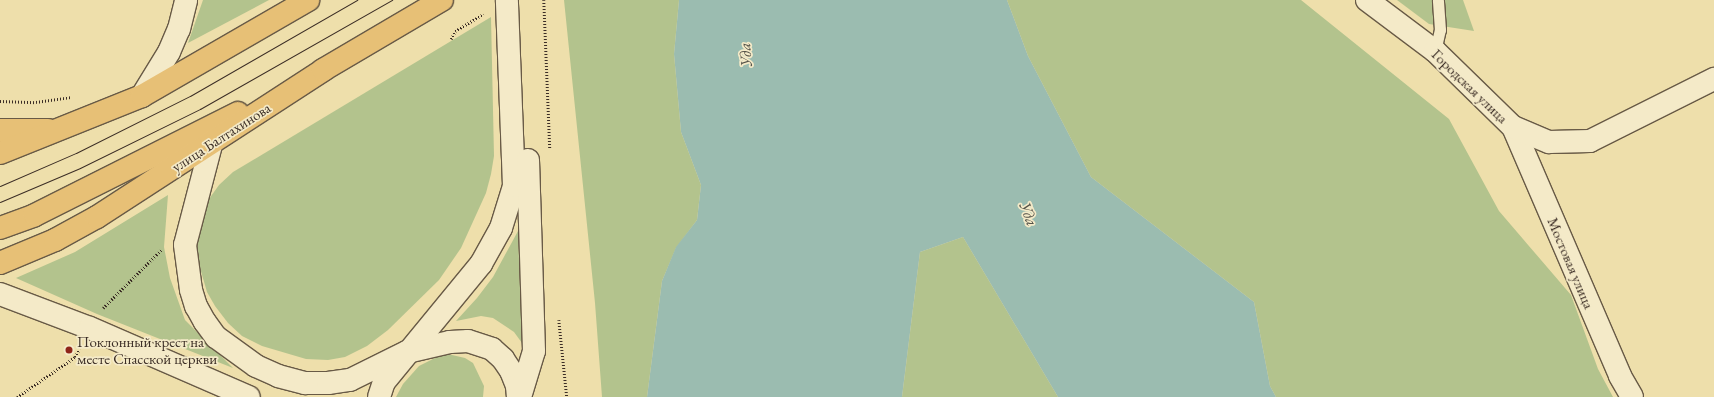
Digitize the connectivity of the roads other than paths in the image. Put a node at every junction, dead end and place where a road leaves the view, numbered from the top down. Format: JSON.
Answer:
{"nodes":[{"id":1,"x":186,"y":0,"type":"edge"},
{"id":2,"x":308,"y":0,"type":"edge"},
{"id":3,"x":507,"y":0,"type":"edge"},
{"id":4,"x":521,"y":0,"type":"edge"},
{"id":5,"x":1367,"y":0,"type":"edge"},
{"id":6,"x":1438,"y":0,"type":"edge"},
{"id":7,"x":440,"y":1,"type":"edge"},
{"id":8,"x":1434,"y":51,"type":"junction"},
{"id":9,"x":323,"y":70,"type":"junction"},
{"id":10,"x":1714,"y":79,"type":"edge"},
{"id":11,"x":142,"y":96,"type":"junction"},
{"id":12,"x":1513,"y":128,"type":"junction"},
{"id":13,"x":0,"y":130,"type":"edge"},
{"id":14,"x":59,"y":130,"type":"junction"},
{"id":15,"x":211,"y":145,"type":"junction"},
{"id":16,"x":0,"y":153,"type":"edge"},
{"id":17,"x":0,"y":228,"type":"edge"},
{"id":18,"x":0,"y":263,"type":"edge"},
{"id":19,"x":0,"y":294,"type":"edge"},
{"id":20,"x":407,"y":352,"type":"junction"},
{"id":21,"x":250,"y":397,"type":"edge"},
{"id":22,"x":379,"y":397,"type":"edge"},
{"id":23,"x":519,"y":397,"type":"edge"},
{"id":24,"x":1632,"y":397,"type":"edge"}],
"edges":[{"from":1,"to":11,"type":"main road"},
{"from":2,"to":11,"type":"main road"},
{"from":3,"to":20,"type":"main road"},
{"from":4,"to":23,"type":"main road"},
{"from":5,"to":8,"type":"main road","name":"Городская улица"},
{"from":6,"to":8,"type":"lane"},
{"from":7,"to":9,"type":"main road","name":"улица Балтахинова"},
{"from":8,"to":12,"type":"main road","name":"Городская улица"},
{"from":9,"to":15,"type":"main road","name":"улица Балтахинова"},
{"from":9,"to":17,"type":"main road"},
{"from":10,"to":12,"type":"main road","name":"Городская улица"},
{"from":11,"to":14,"type":"main road"},
{"from":12,"to":24,"type":"main road","name":"Мостовая улица"},
{"from":13,"to":14,"type":"main road"},
{"from":14,"to":16,"type":"main road"},
{"from":15,"to":18,"type":"main road","name":"улица Балтахинова"},
{"from":15,"to":20,"type":"main road"},
{"from":19,"to":21,"type":"main road"},
{"from":20,"to":22,"type":"main road"},
{"from":20,"to":23,"type":"main road"}]}
